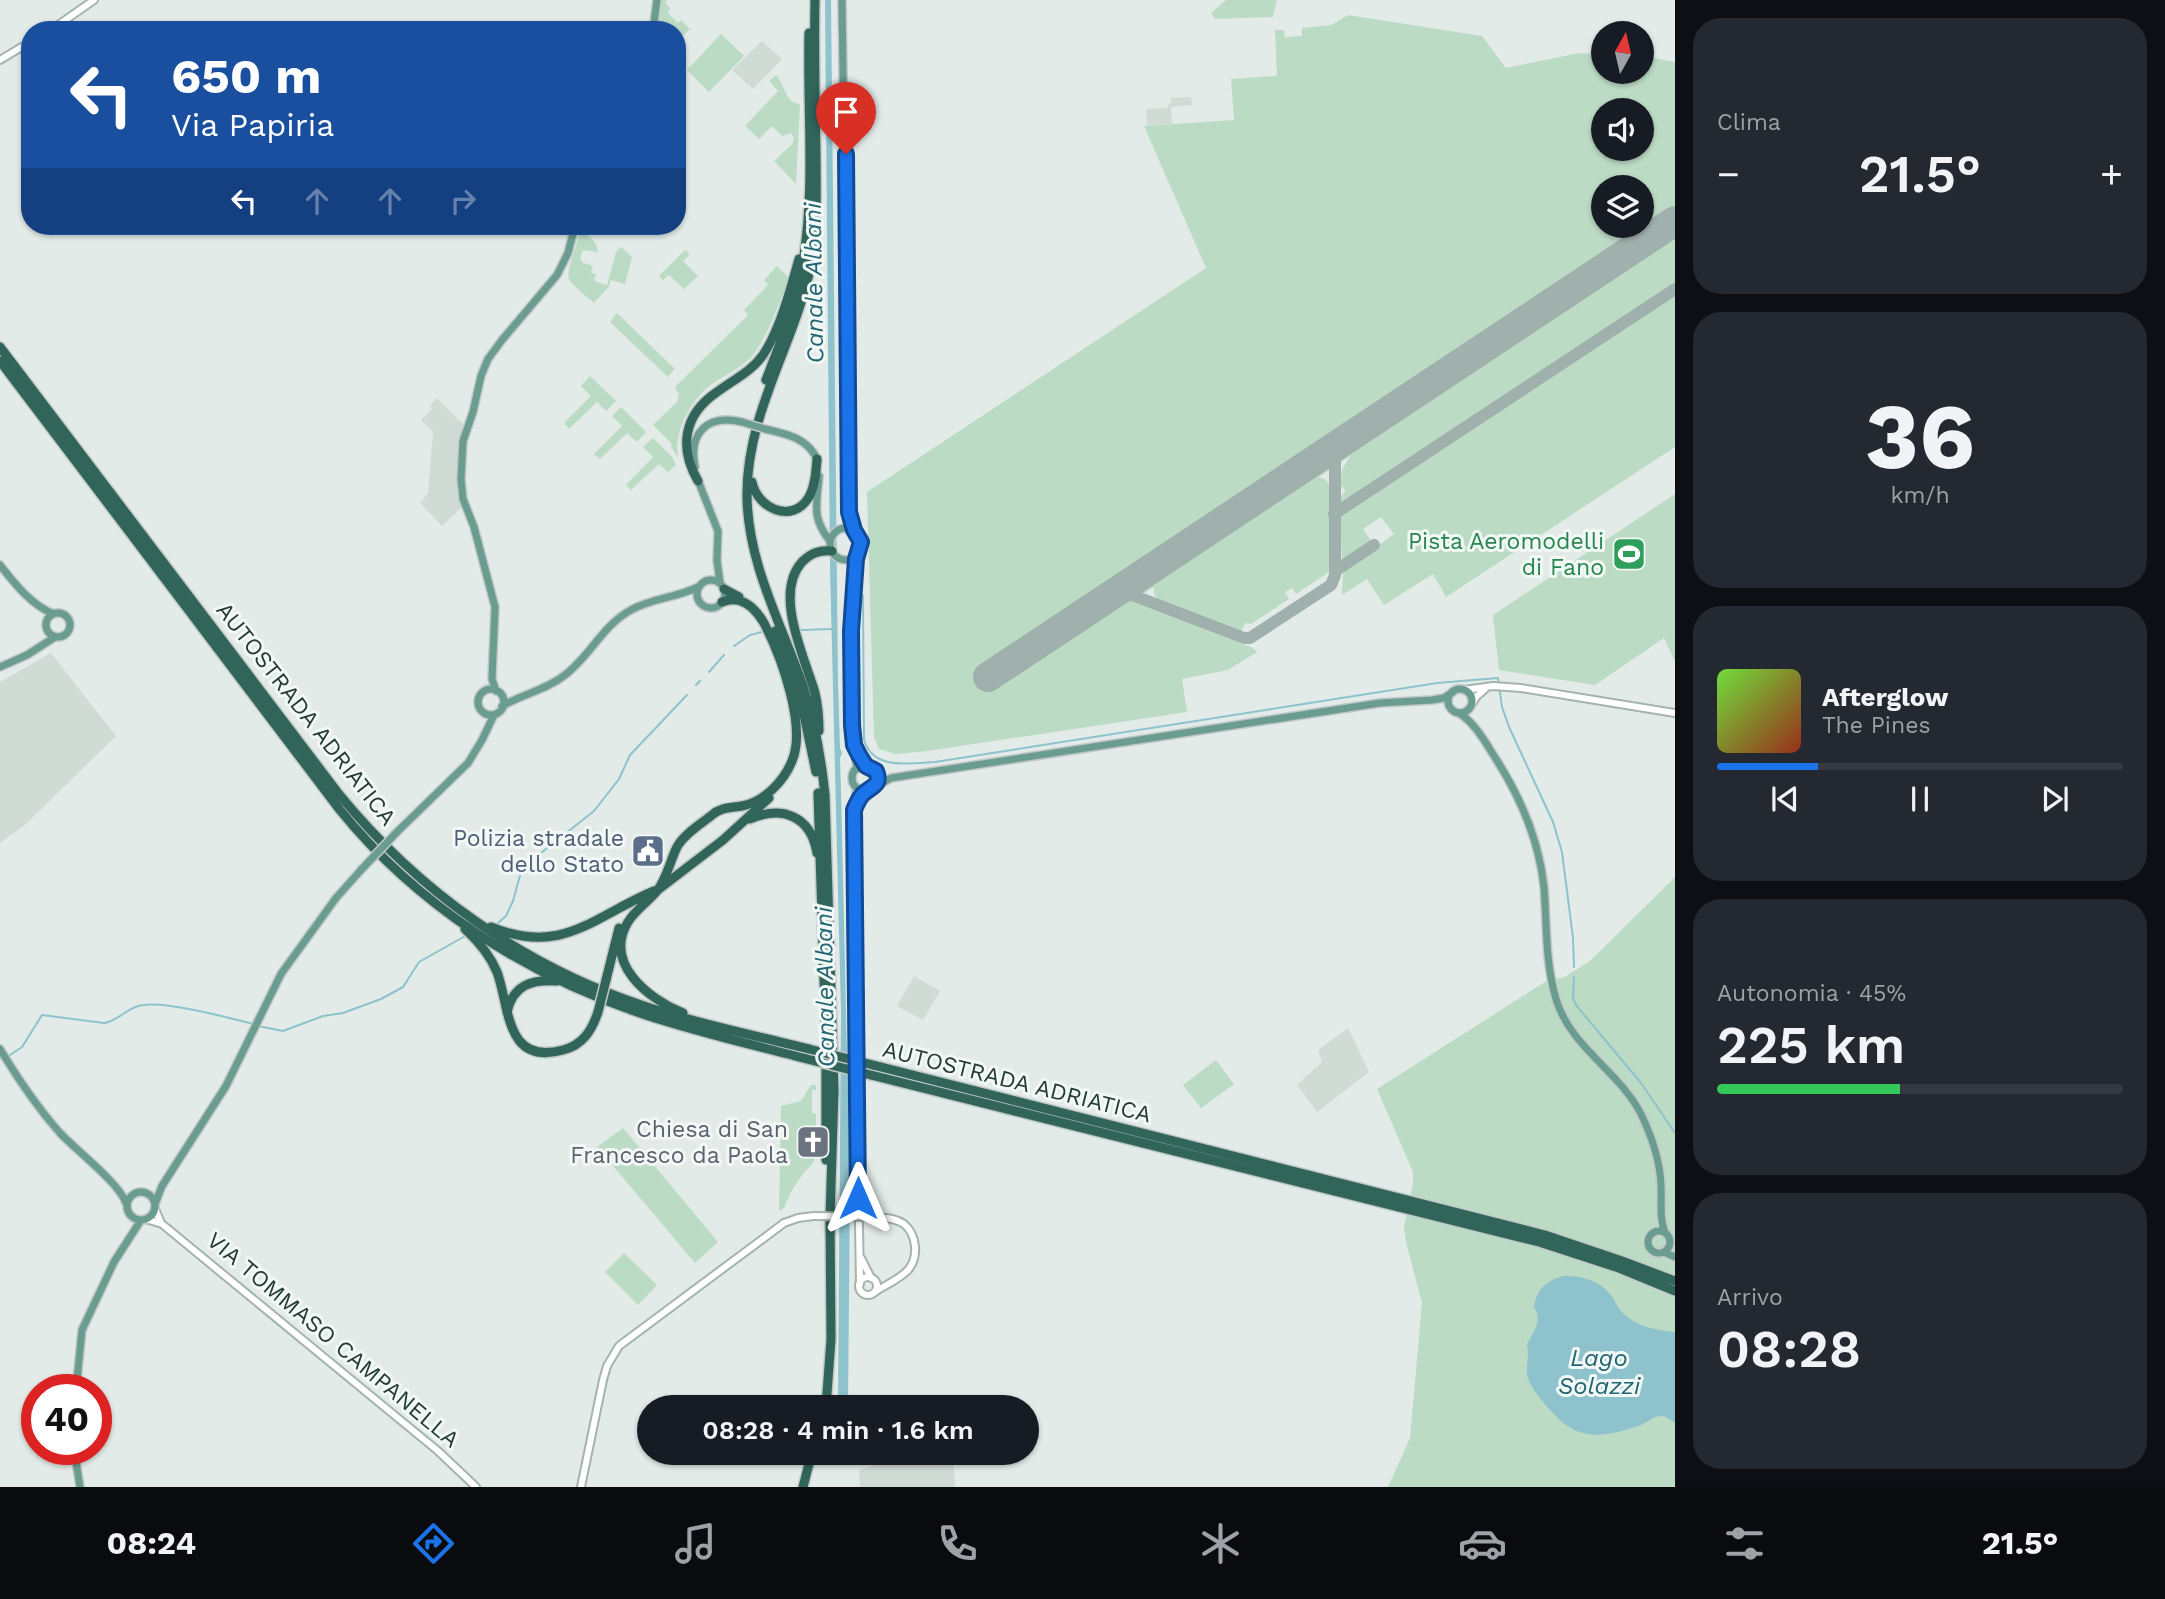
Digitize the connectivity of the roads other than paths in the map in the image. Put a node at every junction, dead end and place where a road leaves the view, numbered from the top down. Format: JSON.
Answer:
{"nodes":[{"id":1,"x":94,"y":0,"type":"edge"},
{"id":2,"x":657,"y":0,"type":"edge"},
{"id":3,"x":812,"y":0,"type":"edge"},
{"id":4,"x":842,"y":0,"type":"edge"},
{"id":5,"x":64,"y":21,"type":"edge"},
{"id":6,"x":654,"y":21,"type":"edge"},
{"id":7,"x":811,"y":41,"type":"junction"},
{"id":8,"x":21,"y":48,"type":"edge"},
{"id":9,"x":0,"y":61,"type":"edge"},
{"id":10,"x":808,"y":216,"type":"junction"},
{"id":11,"x":573,"y":235,"type":"edge"},
{"id":12,"x":0,"y":347,"type":"edge"},
{"id":13,"x":0,"y":361,"type":"edge"},
{"id":14,"x":750,"y":458,"type":"junction"},
{"id":15,"x":817,"y":459,"type":"junction"},
{"id":16,"x":698,"y":481,"type":"junction"},
{"id":17,"x":849,"y":512,"type":"junction"},
{"id":18,"x":819,"y":527,"type":"junction"},
{"id":19,"x":854,"y":530,"type":"junction"},
{"id":20,"x":837,"y":531,"type":"junction"},
{"id":21,"x":831,"y":546,"type":"junction"},
{"id":22,"x":857,"y":555,"type":"junction"},
{"id":23,"x":844,"y":559,"type":"junction"},
{"id":24,"x":717,"y":560,"type":"junction"},
{"id":25,"x":0,"y":565,"type":"edge"},
{"id":26,"x":856,"y":575,"type":"junction"},
{"id":27,"x":704,"y":581,"type":"junction"},
{"id":28,"x":722,"y":586,"type":"junction"},
{"id":29,"x":698,"y":587,"type":"junction"},
{"id":30,"x":673,"y":596,"type":"junction"},
{"id":31,"x":698,"y":601,"type":"junction"},
{"id":32,"x":722,"y":602,"type":"junction"},
{"id":33,"x":42,"y":609,"type":"junction"},
{"id":34,"x":54,"y":614,"type":"junction"},
{"id":35,"x":47,"y":625,"type":"junction"},
{"id":36,"x":55,"y":637,"type":"junction"},
{"id":37,"x":44,"y":643,"type":"junction"},
{"id":38,"x":0,"y":667,"type":"edge"},
{"id":39,"x":492,"y":679,"type":"junction"},
{"id":40,"x":1493,"y":686,"type":"junction"},
{"id":41,"x":1464,"y":690,"type":"junction"},
{"id":42,"x":486,"y":691,"type":"junction"},
{"id":43,"x":1453,"y":692,"type":"junction"},
{"id":44,"x":498,"y":693,"type":"junction"},
{"id":45,"x":519,"y":697,"type":"junction"},
{"id":46,"x":1432,"y":700,"type":"junction"},
{"id":47,"x":1471,"y":705,"type":"junction"},
{"id":48,"x":502,"y":706,"type":"junction"},
{"id":49,"x":1449,"y":706,"type":"junction"},
{"id":50,"x":484,"y":713,"type":"junction"},
{"id":51,"x":1459,"y":713,"type":"junction"},
{"id":52,"x":1675,"y":713,"type":"edge"},
{"id":53,"x":494,"y":715,"type":"junction"},
{"id":54,"x":486,"y":729,"type":"junction"},
{"id":55,"x":1477,"y":730,"type":"junction"},
{"id":56,"x":854,"y":745,"type":"junction"},
{"id":57,"x":819,"y":747,"type":"junction"},
{"id":58,"x":870,"y":767,"type":"junction"},
{"id":59,"x":857,"y":769,"type":"junction"},
{"id":60,"x":891,"y":778,"type":"junction"},
{"id":61,"x":857,"y":788,"type":"junction"},
{"id":62,"x":872,"y":789,"type":"junction"},
{"id":63,"x":854,"y":810,"type":"junction"},
{"id":64,"x":743,"y":822,"type":"junction"},
{"id":65,"x":659,"y":889,"type":"junction"},
{"id":66,"x":453,"y":917,"type":"junction"},
{"id":67,"x":469,"y":918,"type":"junction"},
{"id":68,"x":821,"y":918,"type":"junction"},
{"id":69,"x":562,"y":981,"type":"junction"},
{"id":70,"x":507,"y":1014,"type":"junction"},
{"id":71,"x":745,"y":1033,"type":"junction"},
{"id":72,"x":1,"y":1051,"type":"edge"},
{"id":73,"x":808,"y":1054,"type":"junction"},
{"id":74,"x":872,"y":1070,"type":"junction"},
{"id":75,"x":162,"y":1186,"type":"junction"},
{"id":76,"x":118,"y":1187,"type":"junction"},
{"id":77,"x":136,"y":1192,"type":"junction"},
{"id":78,"x":145,"y":1192,"type":"junction"},
{"id":79,"x":126,"y":1203,"type":"junction"},
{"id":80,"x":155,"y":1206,"type":"junction"},
{"id":81,"x":129,"y":1214,"type":"junction"},
{"id":82,"x":1661,"y":1215,"type":"junction"},
{"id":83,"x":144,"y":1220,"type":"junction"},
{"id":84,"x":162,"y":1224,"type":"junction"},
{"id":85,"x":1655,"y":1232,"type":"junction"},
{"id":86,"x":1665,"y":1233,"type":"junction"},
{"id":87,"x":128,"y":1238,"type":"junction"},
{"id":88,"x":1670,"y":1244,"type":"junction"},
{"id":89,"x":1664,"y":1252,"type":"junction"},
{"id":90,"x":859,"y":1253,"type":"junction"},
{"id":91,"x":1675,"y":1254,"type":"edge"},
{"id":92,"x":898,"y":1277,"type":"junction"},
{"id":93,"x":872,"y":1279,"type":"junction"},
{"id":94,"x":1675,"y":1281,"type":"edge"},
{"id":95,"x":860,"y":1284,"type":"junction"},
{"id":96,"x":1675,"y":1291,"type":"edge"},
{"id":97,"x":875,"y":1292,"type":"junction"},
{"id":98,"x":78,"y":1374,"type":"edge"},
{"id":99,"x":824,"y":1395,"type":"edge"},
{"id":100,"x":825,"y":1395,"type":"edge"},
{"id":101,"x":77,"y":1465,"type":"edge"},
{"id":102,"x":811,"y":1465,"type":"edge"},
{"id":103,"x":80,"y":1487,"type":"edge"},
{"id":104,"x":477,"y":1487,"type":"edge"},
{"id":105,"x":581,"y":1487,"type":"edge"},
{"id":106,"x":805,"y":1487,"type":"edge"}],
"edges":[{"from":1,"to":5,"type":"street"},
{"from":2,"to":6,"type":"main road"},
{"from":3,"to":7,"type":"highway"},
{"from":4,"to":17,"type":"main road"},
{"from":7,"to":10,"type":"highway"},
{"from":7,"to":14,"type":"highway"},
{"from":8,"to":9,"type":"street"},
{"from":10,"to":16,"type":"highway"},
{"from":10,"to":68,"type":"highway"},
{"from":11,"to":39,"type":"main road"},
{"from":12,"to":67,"type":"highway","name":"AUTOSTRADA ADRIATICA"},
{"from":13,"to":66,"type":"highway","name":"AUTOSTRADA ADRIATICA"},
{"from":14,"to":15,"type":"highway"},
{"from":14,"to":57,"type":"highway"},
{"from":15,"to":16,"type":"main road","bridge":true},
{"from":15,"to":18,"type":"main road"},
{"from":16,"to":24,"type":"main road"},
{"from":17,"to":19,"type":"main road"},
{"from":17,"to":20,"type":"main road"},
{"from":18,"to":20,"type":"main road"},
{"from":18,"to":21,"type":"main road"},
{"from":19,"to":20,"type":"main road"},
{"from":19,"to":22,"type":"main road"},
{"from":20,"to":21,"type":"main road"},
{"from":21,"to":23,"type":"main road"},
{"from":21,"to":57,"type":"highway"},
{"from":22,"to":23,"type":"main road"},
{"from":22,"to":26,"type":"main road"},
{"from":23,"to":26,"type":"main road"},
{"from":24,"to":27,"type":"main road"},
{"from":24,"to":28,"type":"main road"},
{"from":25,"to":33,"type":"main road"},
{"from":26,"to":56,"type":"main road"},
{"from":27,"to":28,"type":"main road"},
{"from":27,"to":29,"type":"main road"},
{"from":28,"to":32,"type":"main road"},
{"from":28,"to":64,"type":"highway"},
{"from":29,"to":30,"type":"main road"},
{"from":29,"to":31,"type":"main road"},
{"from":30,"to":31,"type":"main road"},
{"from":30,"to":45,"type":"main road"},
{"from":31,"to":32,"type":"main road"},
{"from":32,"to":65,"type":"highway"},
{"from":33,"to":34,"type":"main road"},
{"from":33,"to":35,"type":"main road"},
{"from":34,"to":35,"type":"main road"},
{"from":34,"to":36,"type":"main road"},
{"from":35,"to":36,"type":"main road"},
{"from":35,"to":37,"type":"main road"},
{"from":36,"to":37,"type":"main road"},
{"from":37,"to":38,"type":"main road"},
{"from":39,"to":42,"type":"main road"},
{"from":39,"to":44,"type":"main road"},
{"from":40,"to":41,"type":"street"},
{"from":40,"to":47,"type":"street"},
{"from":40,"to":52,"type":"street"},
{"from":41,"to":43,"type":"main road"},
{"from":41,"to":47,"type":"main road"},
{"from":42,"to":44,"type":"main road"},
{"from":42,"to":50,"type":"main road"},
{"from":43,"to":46,"type":"main road"},
{"from":43,"to":49,"type":"main road"},
{"from":44,"to":45,"type":"main road"},
{"from":44,"to":48,"type":"main road"},
{"from":45,"to":48,"type":"main road"},
{"from":46,"to":49,"type":"main road"},
{"from":46,"to":60,"type":"main road"},
{"from":47,"to":51,"type":"main road"},
{"from":47,"to":55,"type":"main road"},
{"from":48,"to":53,"type":"main road"},
{"from":49,"to":51,"type":"main road"},
{"from":50,"to":53,"type":"main road"},
{"from":50,"to":54,"type":"main road"},
{"from":51,"to":55,"type":"main road"},
{"from":53,"to":54,"type":"main road"},
{"from":54,"to":75,"type":"main road","bridge":true},
{"from":55,"to":82,"type":"main road"},
{"from":56,"to":58,"type":"main road"},
{"from":56,"to":59,"type":"main road"},
{"from":57,"to":100,"type":"highway"},
{"from":58,"to":59,"type":"main road"},
{"from":58,"to":60,"type":"main road"},
{"from":58,"to":62,"type":"main road"},
{"from":59,"to":61,"type":"main road"},
{"from":60,"to":62,"type":"main road"},
{"from":61,"to":62,"type":"main road"},
{"from":61,"to":63,"type":"street"},
{"from":62,"to":63,"type":"street"},
{"from":63,"to":90,"type":"street"},
{"from":64,"to":65,"type":"highway"},
{"from":64,"to":68,"type":"highway"},
{"from":65,"to":67,"type":"highway"},
{"from":65,"to":70,"type":"highway","bridge":true},
{"from":65,"to":71,"type":"highway"},
{"from":66,"to":69,"type":"highway","name":"AUTOSTRADA ADRIATICA"},
{"from":66,"to":70,"type":"highway"},
{"from":67,"to":71,"type":"highway","name":"AUTOSTRADA ADRIATICA"},
{"from":68,"to":99,"type":"highway"},
{"from":69,"to":70,"type":"highway"},
{"from":69,"to":73,"type":"highway","name":"AUTOSTRADA ADRIATICA"},
{"from":71,"to":73,"type":"highway","name":"AUTOSTRADA ADRIATICA"},
{"from":72,"to":76,"type":"main road"},
{"from":73,"to":74,"type":"highway","name":"AUTOSTRADA ADRIATICA","bridge":true},
{"from":74,"to":94,"type":"highway","name":"AUTOSTRADA ADRIATICA"},
{"from":74,"to":96,"type":"highway","name":"AUTOSTRADA ADRIATICA"},
{"from":75,"to":78,"type":"main road"},
{"from":75,"to":80,"type":"main road"},
{"from":76,"to":77,"type":"main road"},
{"from":76,"to":79,"type":"main road"},
{"from":77,"to":78,"type":"main road"},
{"from":77,"to":79,"type":"main road"},
{"from":78,"to":80,"type":"main road"},
{"from":79,"to":81,"type":"main road"},
{"from":80,"to":83,"type":"main road"},
{"from":80,"to":84,"type":"street","name":"VIA TOMMASO CAMPANELLA"},
{"from":81,"to":83,"type":"main road"},
{"from":81,"to":87,"type":"main road"},
{"from":82,"to":85,"type":"main road"},
{"from":82,"to":86,"type":"main road"},
{"from":83,"to":84,"type":"street","name":"VIA TOMMASO CAMPANELLA"},
{"from":83,"to":87,"type":"main road"},
{"from":84,"to":104,"type":"street","name":"VIA TOMMASO CAMPANELLA"},
{"from":85,"to":86,"type":"main road"},
{"from":85,"to":89,"type":"main road"},
{"from":86,"to":88,"type":"main road"},
{"from":87,"to":98,"type":"main road"},
{"from":88,"to":89,"type":"main road"},
{"from":88,"to":91,"type":"main road"},
{"from":89,"to":91,"type":"main road"},
{"from":90,"to":93,"type":"street"},
{"from":90,"to":95,"type":"street"},
{"from":92,"to":93,"type":"street"},
{"from":92,"to":97,"type":"street"},
{"from":92,"to":105,"type":"street","bridge":true},
{"from":93,"to":95,"type":"street"},
{"from":93,"to":97,"type":"street"},
{"from":95,"to":97,"type":"street"},
{"from":101,"to":103,"type":"main road"},
{"from":102,"to":106,"type":"highway"}]}
